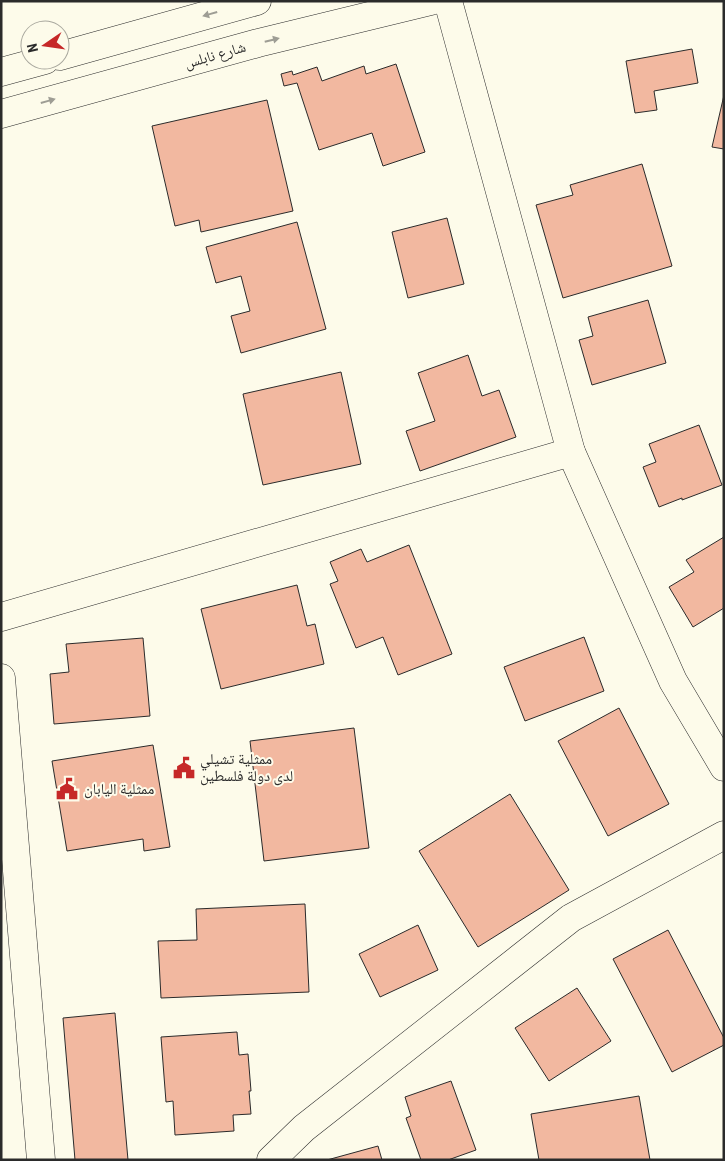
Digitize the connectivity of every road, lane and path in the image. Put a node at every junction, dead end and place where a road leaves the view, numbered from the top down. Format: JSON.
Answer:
{"nodes":[{"id":1,"x":257,"y":1,"type":"edge"},
{"id":2,"x":431,"y":1,"type":"edge"},
{"id":3,"x":448,"y":1,"type":"edge"},
{"id":4,"x":70,"y":53,"type":"edge"},
{"id":5,"x":20,"y":67,"type":"edge"},
{"id":6,"x":1,"y":72,"type":"edge"},
{"id":7,"x":1,"y":114,"type":"edge"},
{"id":8,"x":571,"y":452,"type":"junction"},
{"id":9,"x":1,"y":617,"type":"edge"},
{"id":10,"x":1,"y":678,"type":"edge"},
{"id":11,"x":724,"y":767,"type":"edge"},
{"id":12,"x":724,"y":835,"type":"edge"},
{"id":13,"x":40,"y":1160,"type":"edge"},
{"id":14,"x":271,"y":1160,"type":"edge"}],
"edges":[{"from":1,"to":4,"type":"street","one_way":true},
{"from":7,"to":2,"type":"street","name":"شارع نابلس","one_way":true},
{"from":3,"to":8,"type":"street"},
{"from":5,"to":6,"type":"street"},
{"from":8,"to":9,"type":"street"},
{"from":8,"to":11,"type":"street"},
{"from":10,"to":13,"type":"street"},
{"from":12,"to":14,"type":"street"}]}
